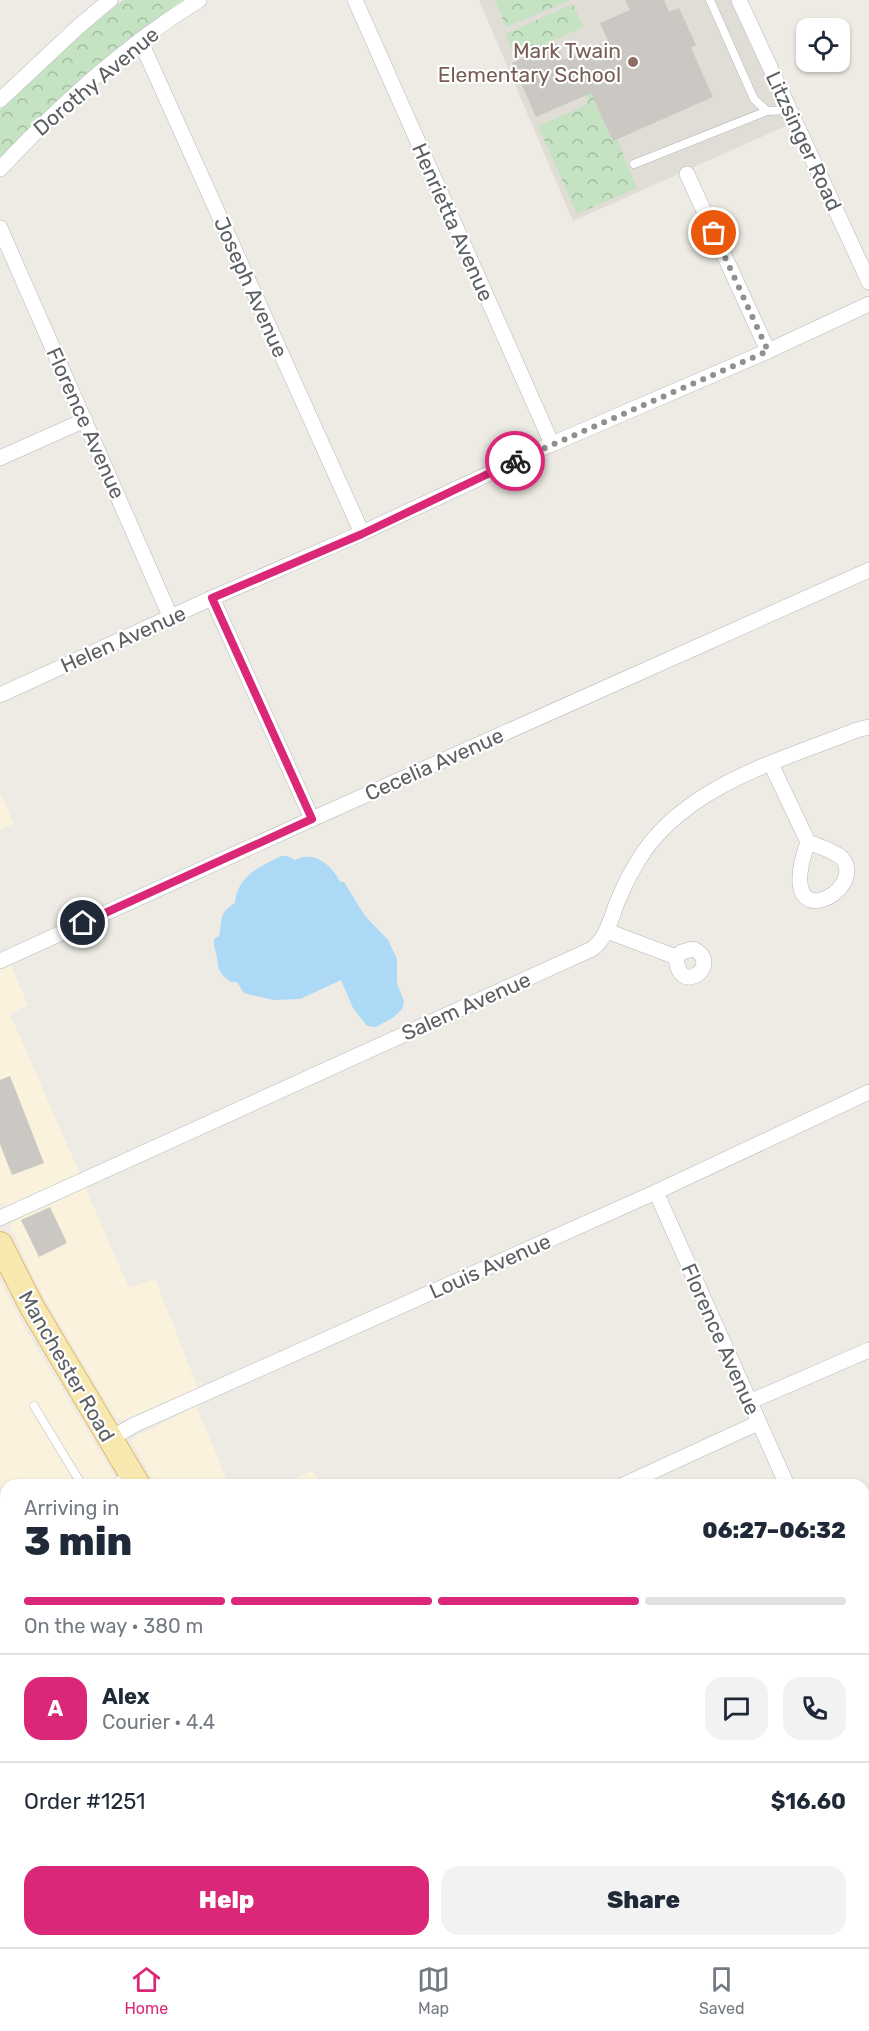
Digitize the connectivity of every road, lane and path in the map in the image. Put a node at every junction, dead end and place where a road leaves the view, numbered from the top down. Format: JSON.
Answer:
{"nodes":[{"id":1,"x":110,"y":0,"type":"edge"},
{"id":2,"x":199,"y":0,"type":"edge"},
{"id":3,"x":354,"y":0,"type":"edge"},
{"id":4,"x":710,"y":0,"type":"edge"},
{"id":5,"x":739,"y":0,"type":"edge"},
{"id":6,"x":140,"y":40,"type":"junction"},
{"id":7,"x":0,"y":100,"type":"edge"},
{"id":8,"x":790,"y":110,"type":"junction"},
{"id":9,"x":766,"y":111,"type":"junction"},
{"id":10,"x":634,"y":164,"type":"dead end"},
{"id":11,"x":0,"y":168,"type":"edge"},
{"id":12,"x":687,"y":174,"type":"dead end"},
{"id":13,"x":0,"y":228,"type":"edge"},
{"id":14,"x":869,"y":282,"type":"edge"},
{"id":15,"x":869,"y":304,"type":"edge"},
{"id":16,"x":768,"y":351,"type":"junction"},
{"id":17,"x":85,"y":420,"type":"junction"},
{"id":18,"x":552,"y":444,"type":"junction"},
{"id":19,"x":0,"y":458,"type":"edge"},
{"id":20,"x":362,"y":534,"type":"junction"},
{"id":21,"x":869,"y":570,"type":"edge"},
{"id":22,"x":212,"y":598,"type":"junction"},
{"id":23,"x":171,"y":618,"type":"junction"},
{"id":24,"x":0,"y":694,"type":"edge"},
{"id":25,"x":869,"y":727,"type":"edge"},
{"id":26,"x":771,"y":764,"type":"junction"},
{"id":27,"x":312,"y":819,"type":"junction"},
{"id":28,"x":808,"y":842,"type":"dead end"},
{"id":29,"x":607,"y":931,"type":"junction"},
{"id":30,"x":676,"y":957,"type":"dead end"},
{"id":31,"x":0,"y":960,"type":"edge"},
{"id":32,"x":869,"y":1092,"type":"edge"},
{"id":33,"x":656,"y":1192,"type":"junction"},
{"id":34,"x":0,"y":1218,"type":"edge"},
{"id":35,"x":0,"y":1244,"type":"edge"},
{"id":36,"x":869,"y":1350,"type":"edge"},
{"id":37,"x":749,"y":1402,"type":"junction"},
{"id":38,"x":34,"y":1406,"type":"dead end"},
{"id":39,"x":758,"y":1422,"type":"junction"},
{"id":40,"x":110,"y":1439,"type":"junction"},
{"id":41,"x":78,"y":1479,"type":"edge"},
{"id":42,"x":126,"y":1479,"type":"edge"},
{"id":43,"x":636,"y":1479,"type":"edge"},
{"id":44,"x":784,"y":1479,"type":"edge"}],
"edges":[{"from":1,"to":7,"type":"street"},
{"from":2,"to":6,"type":"street","name":"Dorothy Avenue"},
{"from":3,"to":18,"type":"street","name":"Henrietta Avenue"},
{"from":4,"to":9,"type":"lane"},
{"from":5,"to":8,"type":"street","name":"Litzsinger Road"},
{"from":6,"to":11,"type":"street","name":"Dorothy Avenue"},
{"from":6,"to":20,"type":"street","name":"Joseph Avenue"},
{"from":8,"to":9,"type":"lane"},
{"from":8,"to":14,"type":"street","name":"Litzsinger Road"},
{"from":9,"to":10,"type":"lane"},
{"from":12,"to":16,"type":"street"},
{"from":13,"to":17,"type":"street","name":"Florence Avenue"},
{"from":15,"to":16,"type":"street","name":"Helen Avenue"},
{"from":16,"to":18,"type":"street","name":"Helen Avenue"},
{"from":17,"to":19,"type":"street"},
{"from":17,"to":23,"type":"street","name":"Florence Avenue"},
{"from":18,"to":20,"type":"street","name":"Helen Avenue"},
{"from":20,"to":22,"type":"street","name":"Helen Avenue"},
{"from":21,"to":27,"type":"street","name":"Cecelia Avenue"},
{"from":22,"to":23,"type":"street","name":"Helen Avenue"},
{"from":22,"to":27,"type":"street"},
{"from":23,"to":24,"type":"street","name":"Helen Avenue"},
{"from":25,"to":26,"type":"street","name":"Salem Avenue"},
{"from":26,"to":28,"type":"street"},
{"from":26,"to":29,"type":"street","name":"Salem Avenue"},
{"from":27,"to":31,"type":"street","name":"Cecelia Avenue"},
{"from":29,"to":30,"type":"street"},
{"from":29,"to":34,"type":"street","name":"Salem Avenue"},
{"from":32,"to":33,"type":"street","name":"Louis Avenue"},
{"from":33,"to":37,"type":"street","name":"Florence Avenue"},
{"from":33,"to":40,"type":"street","name":"Louis Avenue"},
{"from":35,"to":40,"type":"main road","name":"Manchester Road"},
{"from":36,"to":37,"type":"street"},
{"from":37,"to":39,"type":"street","name":"Florence Avenue"},
{"from":38,"to":41,"type":"lane"},
{"from":39,"to":43,"type":"street"},
{"from":39,"to":44,"type":"street","name":"Florence Avenue"},
{"from":40,"to":42,"type":"main road","name":"Manchester Road"}]}
